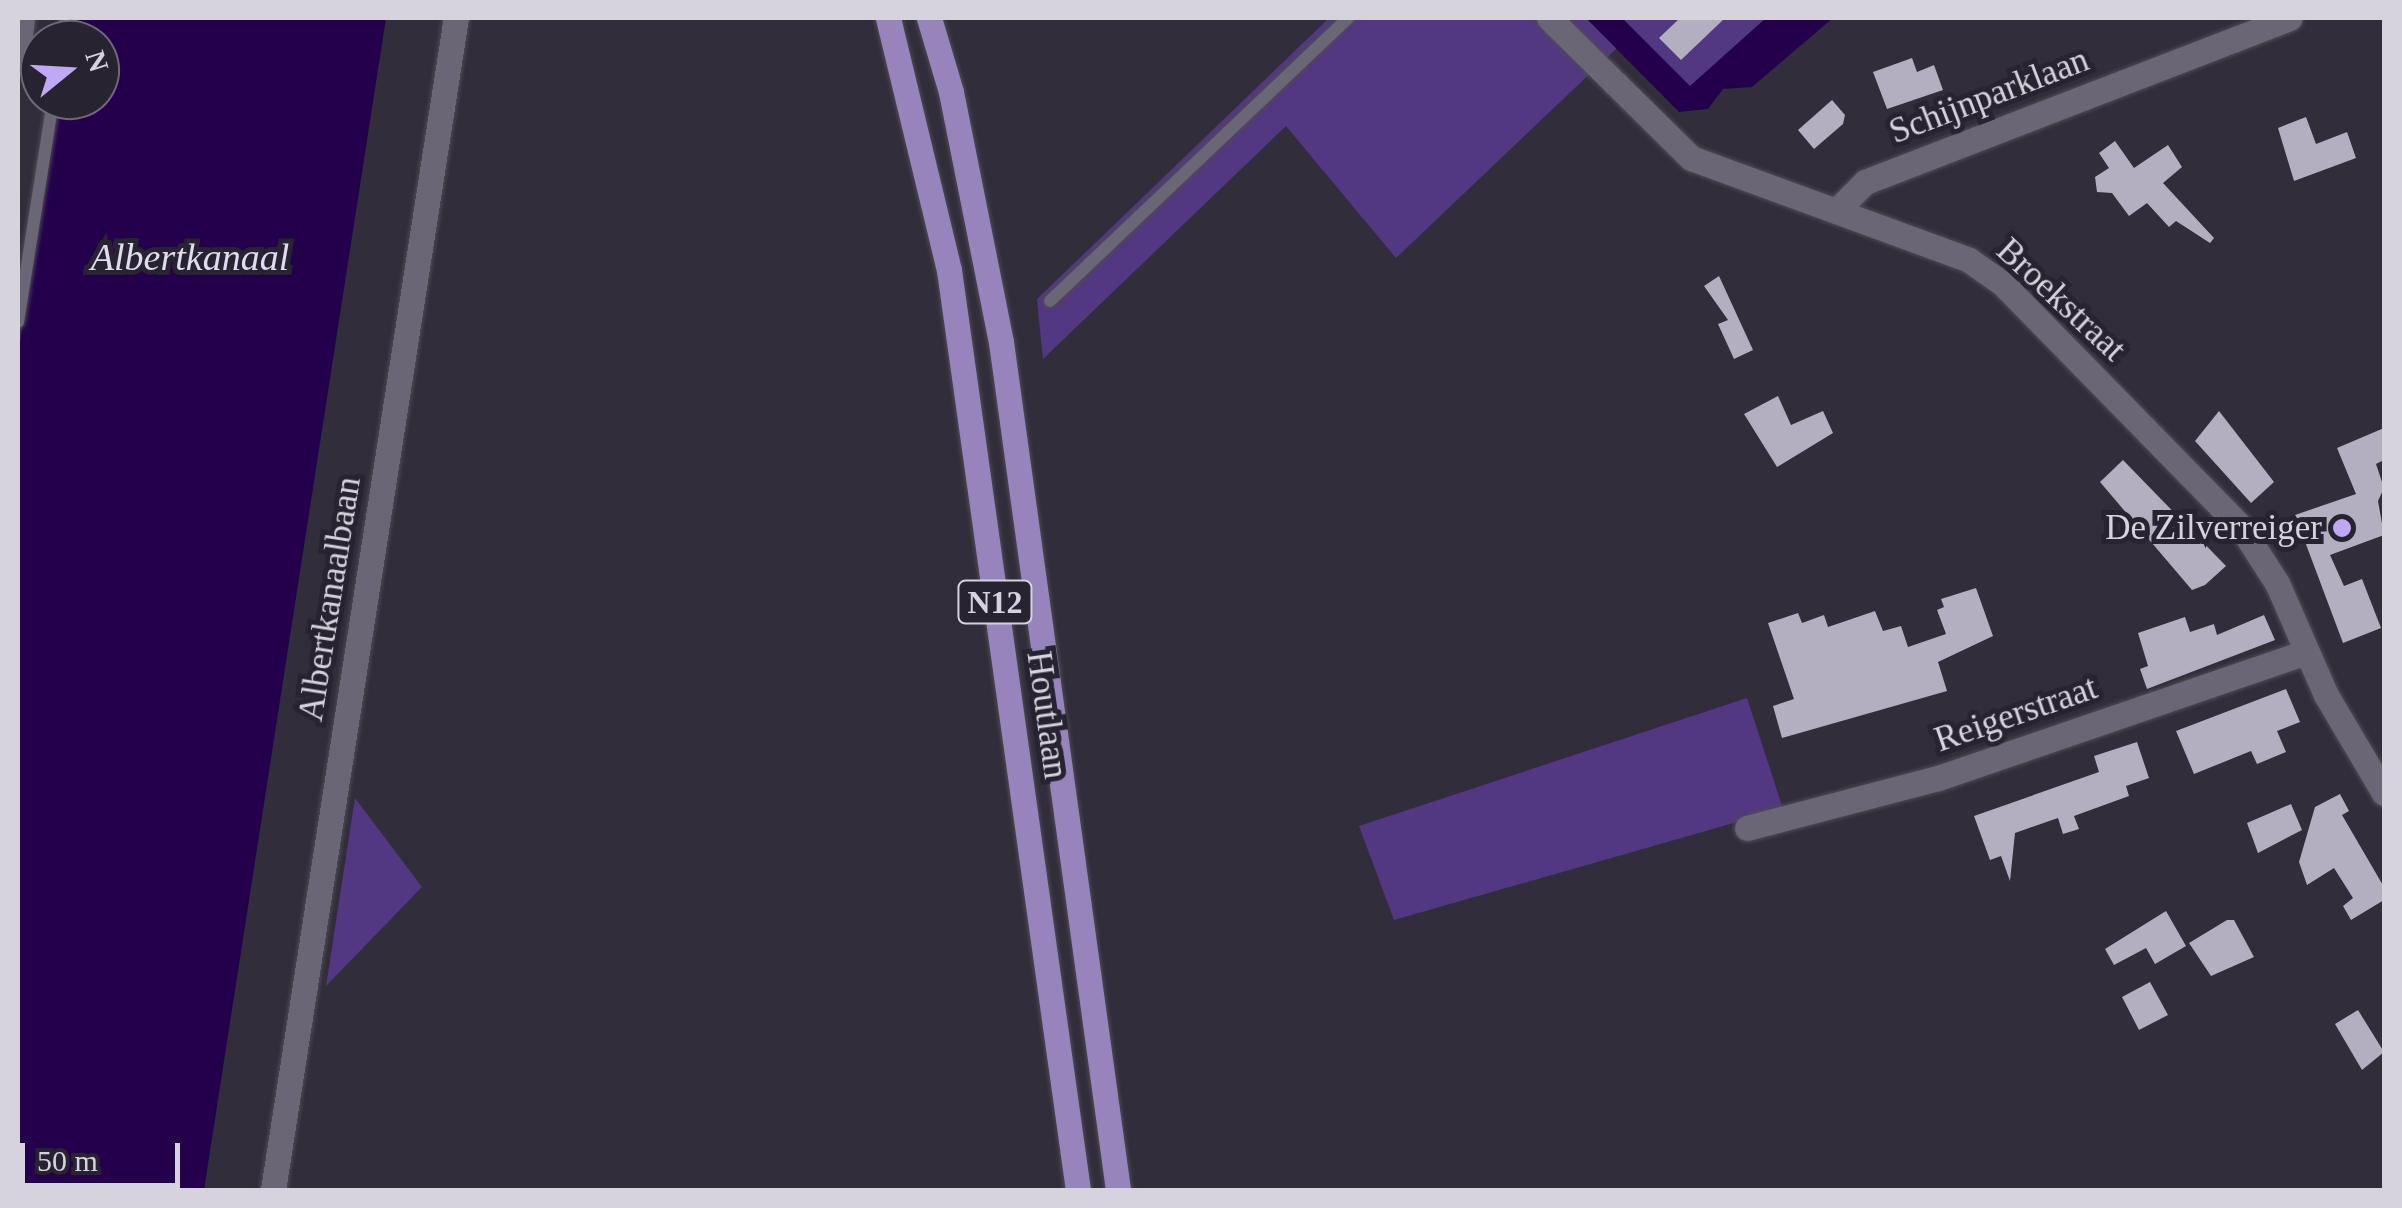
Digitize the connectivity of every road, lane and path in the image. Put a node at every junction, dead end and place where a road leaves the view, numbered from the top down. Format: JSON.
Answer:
{"nodes":[{"id":1,"x":22,"y":18,"type":"edge"},
{"id":2,"x":456,"y":18,"type":"edge"},
{"id":3,"x":888,"y":18,"type":"edge"},
{"id":4,"x":929,"y":18,"type":"edge"},
{"id":5,"x":1348,"y":18,"type":"edge"},
{"id":6,"x":1549,"y":18,"type":"edge"},
{"id":7,"x":2289,"y":18,"type":"edge"},
{"id":8,"x":18,"y":51,"type":"edge"},
{"id":9,"x":50,"y":120,"type":"edge"},
{"id":10,"x":1836,"y":211,"type":"junction"},
{"id":11,"x":1050,"y":301,"type":"dead end"},
{"id":12,"x":18,"y":322,"type":"edge"},
{"id":13,"x":2304,"y":653,"type":"junction"},
{"id":14,"x":2384,"y":793,"type":"edge"},
{"id":15,"x":1748,"y":828,"type":"dead end"},
{"id":16,"x":273,"y":1190,"type":"edge"},
{"id":17,"x":1078,"y":1190,"type":"edge"},
{"id":18,"x":1118,"y":1190,"type":"edge"}],
"edges":[{"from":1,"to":8,"type":"street"},
{"from":2,"to":16,"type":"street","name":"Albertkanaalbaan"},
{"from":3,"to":17,"type":"main road","name":"Houtlaan","number":"N12"},
{"from":4,"to":18,"type":"main road","name":"Houtlaan","number":"N12"},
{"from":5,"to":11,"type":"lane"},
{"from":6,"to":10,"type":"street","name":"Broekstraat"},
{"from":7,"to":10,"type":"street","name":"Schijnparklaan"},
{"from":9,"to":12,"type":"lane"},
{"from":10,"to":13,"type":"street","name":"Broekstraat"},
{"from":13,"to":14,"type":"street","name":"Broekstraat"},
{"from":13,"to":15,"type":"street","name":"Reigerstraat"}]}
